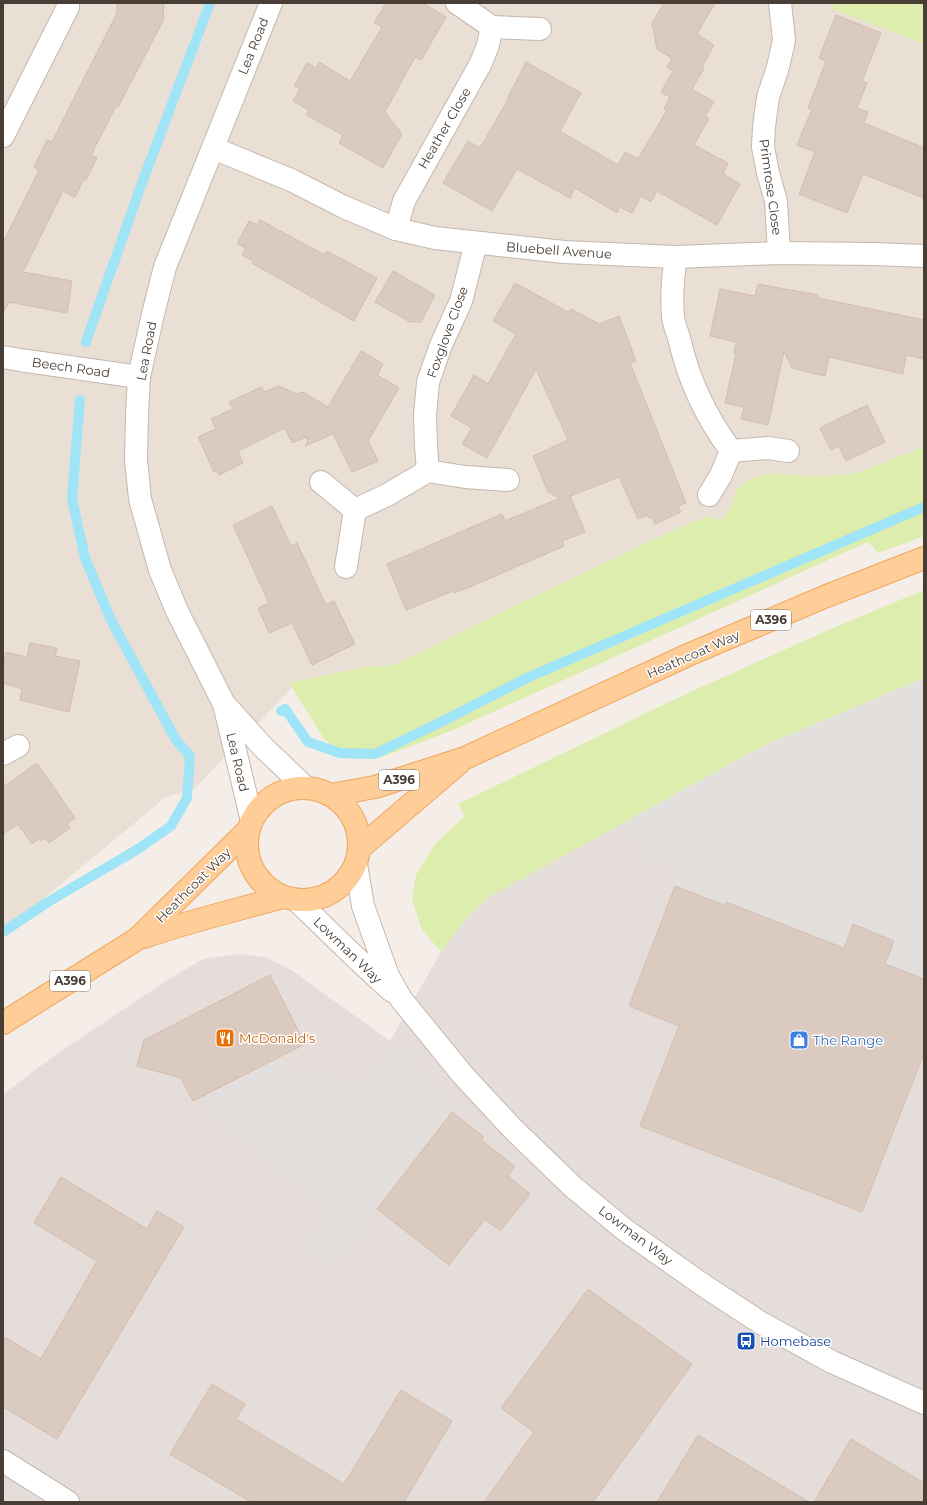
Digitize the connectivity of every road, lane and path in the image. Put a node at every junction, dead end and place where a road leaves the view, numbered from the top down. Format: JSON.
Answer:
{"nodes":[{"id":1,"x":68,"y":3,"type":"edge"},
{"id":2,"x":271,"y":3,"type":"edge"},
{"id":3,"x":457,"y":3,"type":"edge"},
{"id":4,"x":780,"y":3,"type":"edge"},
{"id":5,"x":492,"y":27,"type":"junction"},
{"id":6,"x":540,"y":29,"type":"dead end"},
{"id":7,"x":3,"y":136,"type":"edge"},
{"id":8,"x":213,"y":148,"type":"junction"},
{"id":9,"x":396,"y":229,"type":"junction"},
{"id":10,"x":476,"y":243,"type":"junction"},
{"id":11,"x":779,"y":253,"type":"junction"},
{"id":12,"x":924,"y":256,"type":"edge"},
{"id":13,"x":676,"y":257,"type":"junction"},
{"id":14,"x":3,"y":357,"type":"edge"},
{"id":15,"x":139,"y":377,"type":"junction"},
{"id":16,"x":731,"y":451,"type":"junction"},
{"id":17,"x":788,"y":451,"type":"dead end"},
{"id":18,"x":428,"y":471,"type":"junction"},
{"id":19,"x":508,"y":480,"type":"dead end"},
{"id":20,"x":321,"y":482,"type":"dead end"},
{"id":21,"x":708,"y":495,"type":"dead end"},
{"id":22,"x":355,"y":510,"type":"junction"},
{"id":23,"x":924,"y":558,"type":"edge"},
{"id":24,"x":346,"y":567,"type":"dead end"},
{"id":25,"x":224,"y":704,"type":"junction"},
{"id":26,"x":465,"y":758,"type":"junction"},
{"id":27,"x":306,"y":788,"type":"junction"},
{"id":28,"x":331,"y":795,"type":"junction"},
{"id":29,"x":250,"y":826,"type":"junction"},
{"id":30,"x":358,"y":856,"type":"junction"},
{"id":31,"x":290,"y":898,"type":"junction"},
{"id":32,"x":137,"y":939,"type":"junction"},
{"id":33,"x":401,"y":999,"type":"junction"},
{"id":34,"x":3,"y":1023,"type":"edge"},
{"id":35,"x":924,"y":1403,"type":"edge"},
{"id":36,"x":3,"y":1461,"type":"edge"},
{"id":37,"x":68,"y":1502,"type":"edge"}],
"edges":[{"from":1,"to":7,"type":"street"},
{"from":2,"to":8,"type":"street","name":"Lea Road"},
{"from":3,"to":5,"type":"street"},
{"from":4,"to":11,"type":"street","name":"Primrose Close"},
{"from":5,"to":6,"type":"street"},
{"from":5,"to":9,"type":"street","name":"Heather Close"},
{"from":8,"to":9,"type":"street","name":"Bluebell Avenue"},
{"from":8,"to":15,"type":"street","name":"Lea Road"},
{"from":9,"to":10,"type":"street","name":"Bluebell Avenue"},
{"from":10,"to":13,"type":"street","name":"Bluebell Avenue"},
{"from":10,"to":18,"type":"street","name":"Foxglove Close"},
{"from":11,"to":12,"type":"street","name":"Bluebell Avenue"},
{"from":11,"to":13,"type":"street","name":"Bluebell Avenue"},
{"from":13,"to":16,"type":"street"},
{"from":14,"to":15,"type":"street","name":"Beech Road"},
{"from":15,"to":25,"type":"street","name":"Lea Road"},
{"from":16,"to":17,"type":"street"},
{"from":16,"to":21,"type":"street"},
{"from":18,"to":19,"type":"street"},
{"from":18,"to":22,"type":"street"},
{"from":20,"to":22,"type":"street"},
{"from":22,"to":24,"type":"street"},
{"from":23,"to":26,"type":"main road","name":"Heathcoat Way","number":"A396"},
{"from":25,"to":27,"type":"street","name":"Lea Road"},
{"from":25,"to":29,"type":"street","name":"Lea Road"},
{"from":26,"to":28,"type":"main road","name":"Heathcoat Way","number":"A396"},
{"from":26,"to":30,"type":"main road","name":"Heathcoat Way","number":"A396"},
{"from":27,"to":28,"type":"main road"},
{"from":27,"to":29,"type":"main road"},
{"from":28,"to":30,"type":"main road"},
{"from":29,"to":31,"type":"main road"},
{"from":29,"to":32,"type":"main road","name":"Heathcoat Way","number":"A396"},
{"from":30,"to":31,"type":"main road"},
{"from":30,"to":33,"type":"street","name":"Lowman Way"},
{"from":31,"to":32,"type":"main road","name":"Heathcoat Way","number":"A396"},
{"from":31,"to":33,"type":"street","name":"Lowman Way"},
{"from":32,"to":34,"type":"main road","name":"Heathcoat Way","number":"A396"},
{"from":33,"to":35,"type":"street","name":"Lowman Way"},
{"from":36,"to":37,"type":"street"}]}
